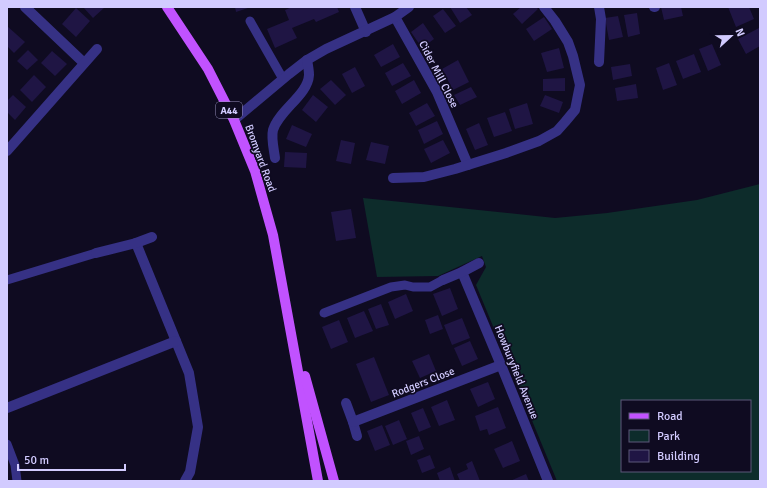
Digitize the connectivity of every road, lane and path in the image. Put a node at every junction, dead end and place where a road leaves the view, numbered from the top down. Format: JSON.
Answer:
{"nodes":[{"id":1,"x":25,"y":7,"type":"edge"},
{"id":2,"x":166,"y":7,"type":"edge"},
{"id":3,"x":355,"y":7,"type":"edge"},
{"id":4,"x":409,"y":7,"type":"edge"},
{"id":5,"x":544,"y":7,"type":"edge"},
{"id":6,"x":600,"y":7,"type":"edge"},
{"id":7,"x":395,"y":17,"type":"junction"},
{"id":8,"x":250,"y":22,"type":"dead end"},
{"id":9,"x":366,"y":32,"type":"junction"},
{"id":10,"x":97,"y":49,"type":"dead end"},
{"id":11,"x":308,"y":60,"type":"junction"},
{"id":12,"x":599,"y":62,"type":"dead end"},
{"id":13,"x":84,"y":63,"type":"junction"},
{"id":14,"x":283,"y":79,"type":"junction"},
{"id":15,"x":234,"y":120,"type":"junction"},
{"id":16,"x":7,"y":151,"type":"edge"},
{"id":17,"x":276,"y":158,"type":"dead end"},
{"id":18,"x":468,"y":165,"type":"junction"},
{"id":19,"x":393,"y":178,"type":"dead end"},
{"id":20,"x":152,"y":237,"type":"dead end"},
{"id":21,"x":136,"y":243,"type":"junction"},
{"id":22,"x":96,"y":253,"type":"joint"},
{"id":23,"x":479,"y":263,"type":"dead end"},
{"id":24,"x":462,"y":272,"type":"junction"},
{"id":25,"x":7,"y":280,"type":"edge"},
{"id":26,"x":443,"y":280,"type":"joint"},
{"id":27,"x":288,"y":310,"type":"junction"},
{"id":28,"x":324,"y":313,"type":"dead end"},
{"id":29,"x":176,"y":341,"type":"junction"},
{"id":30,"x":501,"y":365,"type":"junction"},
{"id":31,"x":346,"y":403,"type":"dead end"},
{"id":32,"x":7,"y":408,"type":"edge"},
{"id":33,"x":353,"y":422,"type":"junction"},
{"id":34,"x":357,"y":436,"type":"dead end"},
{"id":35,"x":7,"y":444,"type":"edge"},
{"id":36,"x":17,"y":481,"type":"edge"},
{"id":37,"x":185,"y":481,"type":"edge"},
{"id":38,"x":318,"y":481,"type":"edge"},
{"id":39,"x":334,"y":481,"type":"edge"},
{"id":40,"x":548,"y":481,"type":"edge"}],
"edges":[{"from":1,"to":13,"type":"street"},
{"from":2,"to":15,"type":"main road","name":"Bromyard Road","number":"A44"},
{"from":3,"to":9,"type":"street"},
{"from":4,"to":7,"type":"street"},
{"from":5,"to":18,"type":"street"},
{"from":6,"to":12,"type":"street"},
{"from":7,"to":9,"type":"street"},
{"from":7,"to":18,"type":"street","name":"Cider Mill Close"},
{"from":8,"to":14,"type":"lane"},
{"from":9,"to":11,"type":"street"},
{"from":10,"to":13,"type":"street"},
{"from":11,"to":14,"type":"street"},
{"from":11,"to":17,"type":"street"},
{"from":13,"to":16,"type":"street"},
{"from":14,"to":15,"type":"street"},
{"from":15,"to":27,"type":"main road","name":"Bromyard Road","number":"A44"},
{"from":18,"to":19,"type":"street"},
{"from":20,"to":21,"type":"street"},
{"from":21,"to":22,"type":"street"},
{"from":21,"to":29,"type":"street"},
{"from":22,"to":25,"type":"lane"},
{"from":23,"to":24,"type":"street"},
{"from":24,"to":26,"type":"street"},
{"from":24,"to":30,"type":"street","name":"Howburyfield Avenue"},
{"from":26,"to":28,"type":"lane"},
{"from":27,"to":38,"type":"main road","name":"Bromyard Road","number":"A44"},
{"from":27,"to":39,"type":"main road","name":"Bromyard Road","number":"A44"},
{"from":29,"to":32,"type":"street"},
{"from":29,"to":37,"type":"street"},
{"from":30,"to":33,"type":"street","name":"Rodgers Close"},
{"from":30,"to":40,"type":"street","name":"Howburyfield Avenue"},
{"from":31,"to":33,"type":"street"},
{"from":33,"to":34,"type":"street"},
{"from":35,"to":36,"type":"lane"}]}
